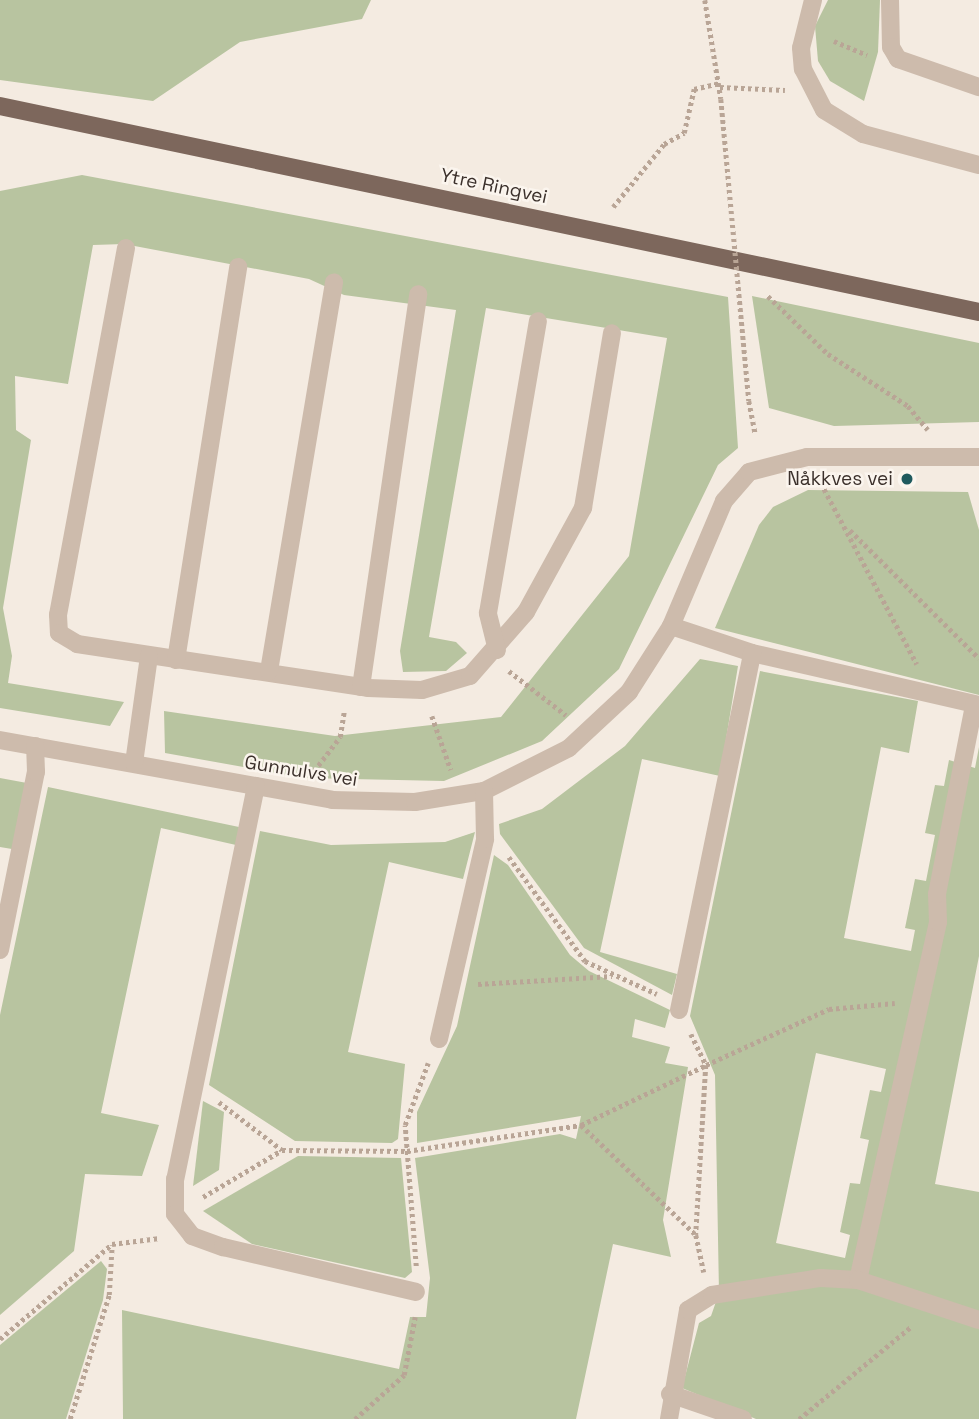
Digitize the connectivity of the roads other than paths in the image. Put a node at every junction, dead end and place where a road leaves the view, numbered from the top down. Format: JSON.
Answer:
{"nodes":[{"id":1,"x":813,"y":0,"type":"edge"},
{"id":2,"x":890,"y":0,"type":"edge"},
{"id":3,"x":979,"y":87,"type":"edge"},
{"id":4,"x":0,"y":106,"type":"edge"},
{"id":5,"x":979,"y":165,"type":"edge"},
{"id":6,"x":125,"y":248,"type":"dead end"},
{"id":7,"x":238,"y":267,"type":"dead end"},
{"id":8,"x":334,"y":282,"type":"dead end"},
{"id":9,"x":418,"y":294,"type":"dead end"},
{"id":10,"x":979,"y":312,"type":"edge"},
{"id":11,"x":538,"y":321,"type":"dead end"},
{"id":12,"x":612,"y":333,"type":"dead end"},
{"id":13,"x":979,"y":457,"type":"edge"},
{"id":14,"x":671,"y":626,"type":"junction"},
{"id":15,"x":494,"y":653,"type":"junction"},
{"id":16,"x":752,"y":653,"type":"junction"},
{"id":17,"x":149,"y":656,"type":"junction"},
{"id":18,"x":176,"y":660,"type":"junction"},
{"id":19,"x":269,"y":671,"type":"junction"},
{"id":20,"x":355,"y":686,"type":"junction"},
{"id":21,"x":977,"y":705,"type":"edge"},
{"id":22,"x":0,"y":740,"type":"edge"},
{"id":23,"x":35,"y":746,"type":"junction"},
{"id":24,"x":134,"y":763,"type":"junction"},
{"id":25,"x":256,"y":786,"type":"junction"},
{"id":26,"x":484,"y":791,"type":"junction"},
{"id":27,"x":0,"y":950,"type":"edge"},
{"id":28,"x":679,"y":1010,"type":"road end"},
{"id":29,"x":439,"y":1039,"type":"dead end"},
{"id":30,"x":858,"y":1280,"type":"junction"},
{"id":31,"x":416,"y":1292,"type":"road end"},
{"id":32,"x":979,"y":1320,"type":"edge"},
{"id":33,"x":670,"y":1394,"type":"junction"},
{"id":34,"x":669,"y":1419,"type":"edge"},
{"id":35,"x":743,"y":1419,"type":"edge"}],
"edges":[{"from":1,"to":5,"type":"street"},
{"from":2,"to":3,"type":"street"},
{"from":4,"to":10,"type":"main road","name":"Ytre Ringvei"},
{"from":6,"to":17,"type":"street"},
{"from":7,"to":18,"type":"street"},
{"from":8,"to":19,"type":"street"},
{"from":9,"to":20,"type":"street"},
{"from":11,"to":15,"type":"street"},
{"from":12,"to":15,"type":"street"},
{"from":13,"to":14,"type":"street","name":"Gunnulvs vei"},
{"from":14,"to":16,"type":"street"},
{"from":14,"to":26,"type":"street","name":"Gunnulvs vei"},
{"from":15,"to":20,"type":"street"},
{"from":16,"to":21,"type":"street"},
{"from":16,"to":28,"type":"street"},
{"from":17,"to":18,"type":"street"},
{"from":17,"to":24,"type":"street"},
{"from":18,"to":19,"type":"street"},
{"from":19,"to":20,"type":"street"},
{"from":21,"to":30,"type":"street"},
{"from":22,"to":23,"type":"street","name":"Gunnulvs vei"},
{"from":23,"to":24,"type":"street","name":"Gunnulvs vei"},
{"from":23,"to":27,"type":"street"},
{"from":24,"to":25,"type":"street","name":"Gunnulvs vei"},
{"from":25,"to":26,"type":"street","name":"Gunnulvs vei"},
{"from":25,"to":31,"type":"street"},
{"from":26,"to":29,"type":"street"},
{"from":30,"to":32,"type":"street"},
{"from":30,"to":33,"type":"street"},
{"from":33,"to":34,"type":"street"},
{"from":33,"to":35,"type":"street"}]}
